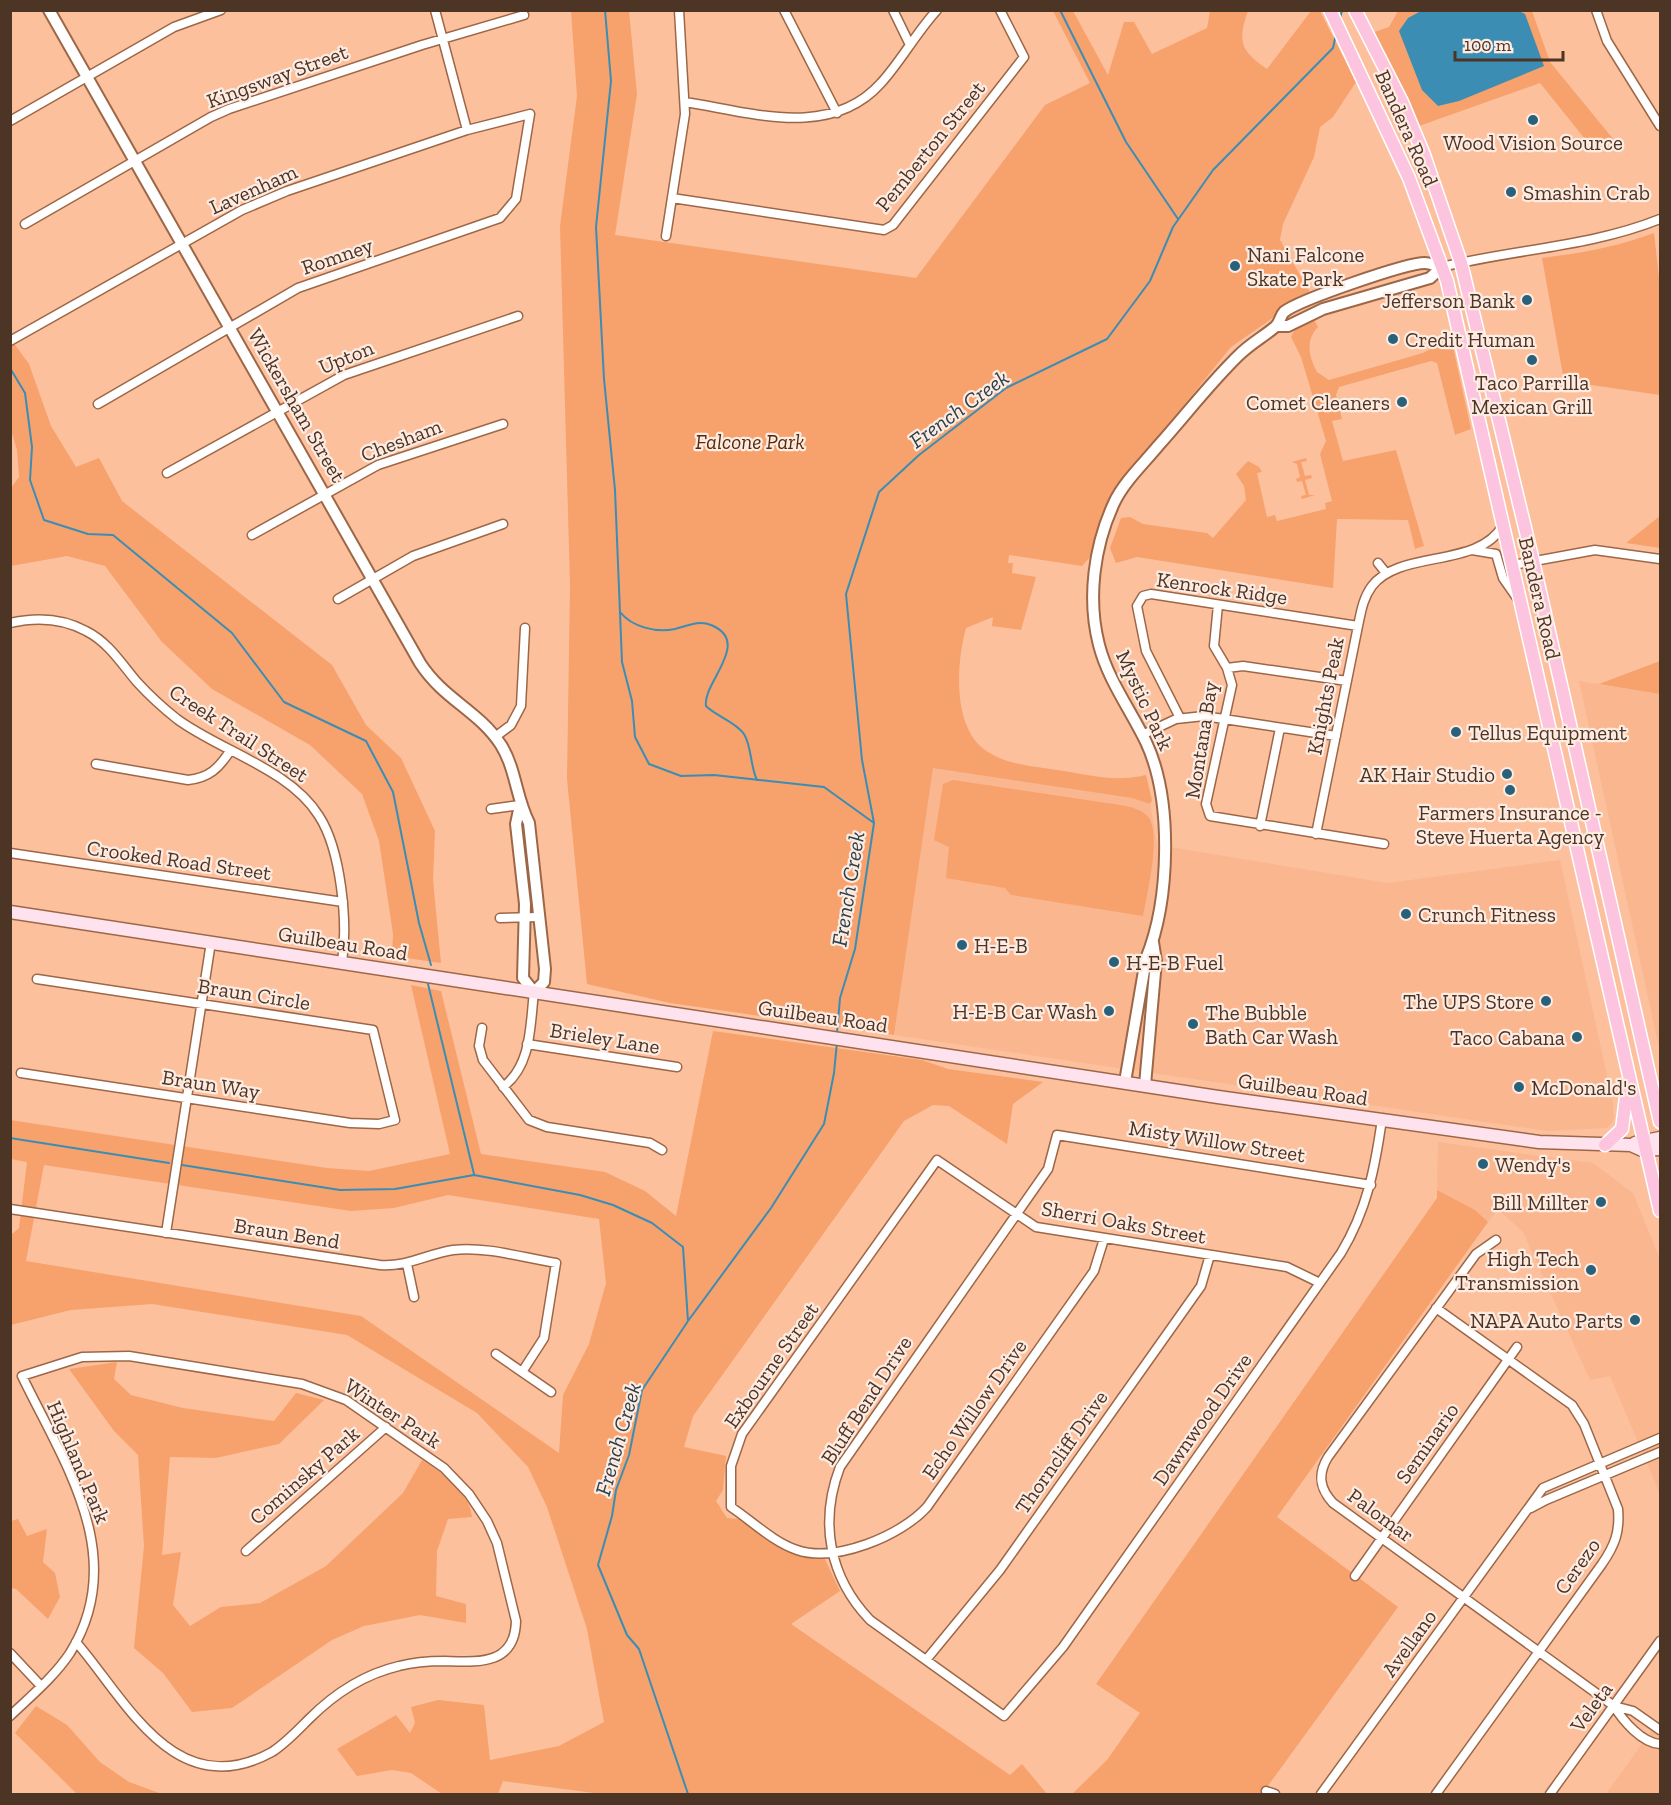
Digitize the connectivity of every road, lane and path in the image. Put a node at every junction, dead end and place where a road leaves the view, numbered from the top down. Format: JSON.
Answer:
{"nodes":[{"id":1,"x":49,"y":10,"type":"edge"},
{"id":2,"x":221,"y":10,"type":"edge"},
{"id":3,"x":435,"y":10,"type":"edge"},
{"id":4,"x":679,"y":10,"type":"edge"},
{"id":5,"x":784,"y":10,"type":"edge"},
{"id":6,"x":893,"y":10,"type":"edge"},
{"id":7,"x":937,"y":10,"type":"edge"},
{"id":8,"x":1000,"y":10,"type":"edge"},
{"id":9,"x":1330,"y":10,"type":"edge"},
{"id":10,"x":1596,"y":10,"type":"edge"},
{"id":11,"x":524,"y":15,"type":"dead end"},
{"id":12,"x":1357,"y":15,"type":"edge"},
{"id":13,"x":443,"y":38,"type":"junction"},
{"id":14,"x":910,"y":45,"type":"junction"},
{"id":15,"x":87,"y":77,"type":"junction"},
{"id":16,"x":685,"y":102,"type":"junction"},
{"id":17,"x":837,"y":113,"type":"junction"},
{"id":18,"x":530,"y":114,"type":"joint"},
{"id":19,"x":1659,"y":120,"type":"edge"},
{"id":20,"x":10,"y":121,"type":"edge"},
{"id":21,"x":467,"y":130,"type":"junction"},
{"id":22,"x":135,"y":162,"type":"junction"},
{"id":23,"x":672,"y":198,"type":"junction"},
{"id":24,"x":1660,"y":219,"type":"edge"},
{"id":25,"x":25,"y":224,"type":"dead end"},
{"id":26,"x":666,"y":236,"type":"dead end"},
{"id":27,"x":183,"y":243,"type":"junction"},
{"id":28,"x":1461,"y":262,"type":"junction"},
{"id":29,"x":1442,"y":267,"type":"junction"},
{"id":30,"x":518,"y":315,"type":"dead end"},
{"id":31,"x":230,"y":326,"type":"junction"},
{"id":32,"x":1277,"y":326,"type":"junction"},
{"id":33,"x":10,"y":341,"type":"edge"},
{"id":34,"x":98,"y":404,"type":"dead end"},
{"id":35,"x":278,"y":410,"type":"junction"},
{"id":36,"x":503,"y":423,"type":"dead end"},
{"id":37,"x":166,"y":474,"type":"dead end"},
{"id":38,"x":325,"y":494,"type":"junction"},
{"id":39,"x":503,"y":524,"type":"dead end"},
{"id":40,"x":1504,"y":524,"type":"junction"},
{"id":41,"x":252,"y":535,"type":"dead end"},
{"id":42,"x":1472,"y":549,"type":"junction"},
{"id":43,"x":1660,"y":559,"type":"edge"},
{"id":44,"x":1533,"y":561,"type":"junction"},
{"id":45,"x":1378,"y":563,"type":"dead end"},
{"id":46,"x":1513,"y":565,"type":"junction"},
{"id":47,"x":1386,"y":573,"type":"junction"},
{"id":48,"x":373,"y":578,"type":"junction"},
{"id":49,"x":338,"y":599,"type":"dead end"},
{"id":50,"x":1521,"y":604,"type":"junction"},
{"id":51,"x":1218,"y":605,"type":"junction"},
{"id":52,"x":10,"y":623,"type":"edge"},
{"id":53,"x":1358,"y":626,"type":"junction"},
{"id":54,"x":525,"y":628,"type":"dead end"},
{"id":55,"x":1227,"y":668,"type":"junction"},
{"id":56,"x":1347,"y":681,"type":"junction"},
{"id":57,"x":1180,"y":718,"type":"junction"},
{"id":58,"x":1225,"y":719,"type":"junction"},
{"id":59,"x":1280,"y":728,"type":"junction"},
{"id":60,"x":1142,"y":735,"type":"junction"},
{"id":61,"x":1336,"y":736,"type":"junction"},
{"id":62,"x":495,"y":737,"type":"junction"},
{"id":63,"x":230,"y":751,"type":"junction"},
{"id":64,"x":96,"y":764,"type":"dead end"},
{"id":65,"x":520,"y":806,"type":"junction"},
{"id":66,"x":491,"y":808,"type":"dead end"},
{"id":67,"x":1260,"y":826,"type":"junction"},
{"id":68,"x":1316,"y":834,"type":"junction"},
{"id":69,"x":1384,"y":844,"type":"dead end"},
{"id":70,"x":10,"y":853,"type":"edge"},
{"id":71,"x":343,"y":902,"type":"junction"},
{"id":72,"x":10,"y":912,"type":"edge"},
{"id":73,"x":539,"y":917,"type":"junction"},
{"id":74,"x":500,"y":918,"type":"dead end"},
{"id":75,"x":525,"y":918,"type":"junction"},
{"id":76,"x":211,"y":942,"type":"junction"},
{"id":77,"x":1153,"y":942,"type":"junction"},
{"id":78,"x":342,"y":962,"type":"junction"},
{"id":79,"x":37,"y":979,"type":"dead end"},
{"id":80,"x":534,"y":992,"type":"junction"},
{"id":81,"x":201,"y":1004,"type":"junction"},
{"id":82,"x":482,"y":1028,"type":"dead end"},
{"id":83,"x":527,"y":1044,"type":"junction"},
{"id":84,"x":1627,"y":1066,"type":"junction"},
{"id":85,"x":677,"y":1067,"type":"dead end"},
{"id":86,"x":21,"y":1073,"type":"dead end"},
{"id":87,"x":1125,"y":1082,"type":"junction"},
{"id":88,"x":1144,"y":1084,"type":"junction"},
{"id":89,"x":503,"y":1087,"type":"junction"},
{"id":90,"x":187,"y":1098,"type":"junction"},
{"id":91,"x":1382,"y":1119,"type":"junction"},
{"id":92,"x":395,"y":1120,"type":"joint"},
{"id":93,"x":1660,"y":1122,"type":"edge"},
{"id":94,"x":1057,"y":1135,"type":"joint"},
{"id":95,"x":1660,"y":1138,"type":"edge"},
{"id":96,"x":1605,"y":1145,"type":"junction"},
{"id":97,"x":1645,"y":1145,"type":"junction"},
{"id":98,"x":1660,"y":1149,"type":"edge"},
{"id":99,"x":662,"y":1150,"type":"dead end"},
{"id":100,"x":937,"y":1160,"type":"joint"},
{"id":101,"x":1371,"y":1185,"type":"junction"},
{"id":102,"x":10,"y":1209,"type":"edge"},
{"id":103,"x":1660,"y":1211,"type":"edge"},
{"id":104,"x":1015,"y":1215,"type":"junction"},
{"id":105,"x":165,"y":1233,"type":"junction"},
{"id":106,"x":1104,"y":1239,"type":"junction"},
{"id":107,"x":1496,"y":1240,"type":"dead end"},
{"id":108,"x":1210,"y":1255,"type":"junction"},
{"id":109,"x":407,"y":1264,"type":"junction"},
{"id":110,"x":1320,"y":1282,"type":"junction"},
{"id":111,"x":414,"y":1298,"type":"dead end"},
{"id":112,"x":1436,"y":1308,"type":"junction"},
{"id":113,"x":1517,"y":1347,"type":"dead end"},
{"id":114,"x":496,"y":1354,"type":"dead end"},
{"id":115,"x":1509,"y":1359,"type":"junction"},
{"id":116,"x":522,"y":1372,"type":"junction"},
{"id":117,"x":22,"y":1376,"type":"joint"},
{"id":118,"x":551,"y":1392,"type":"dead end"},
{"id":119,"x":386,"y":1427,"type":"junction"},
{"id":120,"x":1660,"y":1439,"type":"edge"},
{"id":121,"x":1629,"y":1451,"type":"junction"},
{"id":122,"x":1660,"y":1452,"type":"edge"},
{"id":123,"x":1599,"y":1464,"type":"junction"},
{"id":124,"x":1634,"y":1464,"type":"junction"},
{"id":125,"x":1605,"y":1477,"type":"junction"},
{"id":126,"x":1525,"y":1512,"type":"junction"},
{"id":127,"x":1382,"y":1538,"type":"junction"},
{"id":128,"x":246,"y":1551,"type":"dead end"},
{"id":129,"x":832,"y":1551,"type":"junction"},
{"id":130,"x":1355,"y":1576,"type":"dead end"},
{"id":131,"x":1464,"y":1598,"type":"junction"},
{"id":132,"x":1660,"y":1641,"type":"edge"},
{"id":133,"x":76,"y":1642,"type":"junction"},
{"id":134,"x":1538,"y":1652,"type":"junction"},
{"id":135,"x":10,"y":1653,"type":"edge"},
{"id":136,"x":926,"y":1660,"type":"junction"},
{"id":137,"x":41,"y":1686,"type":"junction"},
{"id":138,"x":1614,"y":1706,"type":"junction"},
{"id":139,"x":10,"y":1716,"type":"edge"},
{"id":140,"x":1004,"y":1716,"type":"joint"},
{"id":141,"x":1642,"y":1717,"type":"junction"},
{"id":142,"x":1634,"y":1729,"type":"junction"},
{"id":143,"x":1660,"y":1730,"type":"edge"},
{"id":144,"x":1660,"y":1744,"type":"edge"},
{"id":145,"x":1266,"y":1791,"type":"dead end"},
{"id":146,"x":1275,"y":1794,"type":"edge"},
{"id":147,"x":1321,"y":1794,"type":"edge"},
{"id":148,"x":1436,"y":1794,"type":"edge"},
{"id":149,"x":1550,"y":1794,"type":"edge"}],
"edges":[{"from":1,"to":15,"type":"street","name":"Wickersham Street"},
{"from":2,"to":15,"type":"street"},
{"from":3,"to":13,"type":"street"},
{"from":4,"to":16,"type":"street"},
{"from":5,"to":17,"type":"street"},
{"from":6,"to":14,"type":"street"},
{"from":7,"to":14,"type":"street"},
{"from":8,"to":23,"type":"street","name":"Pemberton Street"},
{"from":9,"to":29,"type":"main road","name":"Bandera Road"},
{"from":10,"to":19,"type":"street"},
{"from":11,"to":13,"type":"street","name":"Kingsway Street"},
{"from":12,"to":28,"type":"main road","name":"Bandera Road"},
{"from":13,"to":21,"type":"street"},
{"from":13,"to":22,"type":"street","name":"Kingsway Street"},
{"from":14,"to":17,"type":"street"},
{"from":15,"to":20,"type":"street"},
{"from":15,"to":22,"type":"street","name":"Wickersham Street"},
{"from":16,"to":17,"type":"street"},
{"from":16,"to":23,"type":"street"},
{"from":18,"to":21,"type":"street","name":"Lavenham"},
{"from":18,"to":31,"type":"street","name":"Romney"},
{"from":21,"to":27,"type":"street","name":"Lavenham"},
{"from":22,"to":25,"type":"street","name":"Kingsway Street"},
{"from":22,"to":27,"type":"street","name":"Wickersham Street"},
{"from":23,"to":26,"type":"street"},
{"from":24,"to":28,"type":"street"},
{"from":27,"to":31,"type":"street","name":"Wickersham Street"},
{"from":27,"to":33,"type":"street","name":"Lavenham"},
{"from":28,"to":29,"type":"street"},
{"from":28,"to":44,"type":"main road","name":"Bandera Road"},
{"from":29,"to":32,"type":"street","name":"Mystic Park"},
{"from":29,"to":32,"type":"street","name":"Mystic Park"},
{"from":29,"to":40,"type":"main road","name":"Bandera Road"},
{"from":30,"to":35,"type":"street","name":"Upton"},
{"from":31,"to":34,"type":"street","name":"Romney"},
{"from":31,"to":35,"type":"street","name":"Wickersham Street"},
{"from":32,"to":60,"type":"street","name":"Mystic Park"},
{"from":35,"to":37,"type":"street","name":"Upton"},
{"from":35,"to":38,"type":"street","name":"Wickersham Street"},
{"from":36,"to":38,"type":"street","name":"Chesham"},
{"from":38,"to":41,"type":"street","name":"Chesham"},
{"from":38,"to":48,"type":"street","name":"Wickersham Street"},
{"from":39,"to":48,"type":"street"},
{"from":40,"to":42,"type":"street"},
{"from":40,"to":46,"type":"main road","name":"Bandera Road"},
{"from":42,"to":47,"type":"street"},
{"from":42,"to":50,"type":"street"},
{"from":43,"to":44,"type":"street"},
{"from":44,"to":46,"type":"street"},
{"from":44,"to":93,"type":"main road","name":"Bandera Road"},
{"from":45,"to":47,"type":"street"},
{"from":46,"to":50,"type":"main road","name":"Bandera Road"},
{"from":47,"to":53,"type":"street","name":"Knights Peak"},
{"from":48,"to":49,"type":"street"},
{"from":48,"to":62,"type":"street","name":"Wickersham Street"},
{"from":50,"to":84,"type":"main road","name":"Bandera Road"},
{"from":51,"to":53,"type":"street","name":"Kenrock Ridge"},
{"from":51,"to":55,"type":"street","name":"Montana Bay"},
{"from":51,"to":57,"type":"street","name":"Kenrock Ridge"},
{"from":52,"to":63,"type":"street","name":"Creek Trail Street"},
{"from":53,"to":56,"type":"street","name":"Knights Peak"},
{"from":54,"to":62,"type":"street"},
{"from":55,"to":56,"type":"street"},
{"from":55,"to":58,"type":"street","name":"Montana Bay"},
{"from":56,"to":61,"type":"street","name":"Knights Peak"},
{"from":57,"to":58,"type":"street"},
{"from":57,"to":60,"type":"street"},
{"from":58,"to":59,"type":"street"},
{"from":58,"to":67,"type":"street","name":"Montana Bay"},
{"from":59,"to":61,"type":"street"},
{"from":59,"to":67,"type":"street"},
{"from":60,"to":77,"type":"street","name":"Mystic Park"},
{"from":61,"to":68,"type":"street","name":"Knights Peak"},
{"from":62,"to":65,"type":"street","name":"Wickersham Street"},
{"from":63,"to":64,"type":"street"},
{"from":63,"to":71,"type":"street","name":"Creek Trail Street"},
{"from":65,"to":66,"type":"street"},
{"from":65,"to":73,"type":"street","name":"Wickersham Street"},
{"from":65,"to":75,"type":"street","name":"Wickersham Street"},
{"from":67,"to":68,"type":"street","name":"Montana Bay"},
{"from":68,"to":69,"type":"street","name":"Montana Bay"},
{"from":70,"to":71,"type":"street","name":"Crooked Road Street"},
{"from":71,"to":78,"type":"street","name":"Creek Trail Street"},
{"from":72,"to":76,"type":"main road","name":"Guilbeau Road"},
{"from":73,"to":75,"type":"street"},
{"from":73,"to":80,"type":"street","name":"Wickersham Street"},
{"from":74,"to":75,"type":"street"},
{"from":75,"to":80,"type":"street","name":"Wickersham Street"},
{"from":76,"to":78,"type":"main road","name":"Guilbeau Road"},
{"from":76,"to":81,"type":"street"},
{"from":77,"to":87,"type":"street","name":"Mystic Park"},
{"from":77,"to":88,"type":"street","name":"Mystic Park"},
{"from":78,"to":80,"type":"main road","name":"Guilbeau Road"},
{"from":79,"to":81,"type":"street","name":"Braun Circle"},
{"from":80,"to":83,"type":"street","name":"Wickersham Street"},
{"from":80,"to":87,"type":"main road","name":"Guilbeau Road"},
{"from":81,"to":90,"type":"street"},
{"from":81,"to":92,"type":"street","name":"Braun Circle"},
{"from":82,"to":89,"type":"street"},
{"from":83,"to":85,"type":"street","name":"Brieley Lane"},
{"from":83,"to":89,"type":"street","name":"Wickersham Street"},
{"from":84,"to":96,"type":"main road"},
{"from":84,"to":97,"type":"main road","name":"Bandera Road"},
{"from":86,"to":90,"type":"street","name":"Braun Way"},
{"from":87,"to":88,"type":"main road","name":"Guilbeau Road"},
{"from":88,"to":91,"type":"main road","name":"Guilbeau Road"},
{"from":89,"to":99,"type":"street"},
{"from":90,"to":92,"type":"street","name":"Braun Way"},
{"from":90,"to":105,"type":"street"},
{"from":91,"to":96,"type":"main road","name":"Guilbeau Road"},
{"from":91,"to":101,"type":"street","name":"Dawnwood Drive"},
{"from":94,"to":101,"type":"street","name":"Misty Willow Street"},
{"from":94,"to":104,"type":"street","name":"Bluff Bend Drive"},
{"from":95,"to":97,"type":"main road"},
{"from":96,"to":97,"type":"main road","name":"Guilbeau Road"},
{"from":97,"to":98,"type":"main road"},
{"from":97,"to":103,"type":"main road","name":"Bandera Road"},
{"from":100,"to":104,"type":"street","name":"Sherri Oaks Street"},
{"from":100,"to":129,"type":"street","name":"Exbourne Street"},
{"from":101,"to":110,"type":"street","name":"Dawnwood Drive"},
{"from":102,"to":105,"type":"street","name":"Braun Bend"},
{"from":104,"to":106,"type":"street","name":"Sherri Oaks Street"},
{"from":104,"to":129,"type":"street","name":"Bluff Bend Drive"},
{"from":105,"to":109,"type":"street","name":"Braun Bend"},
{"from":106,"to":108,"type":"street","name":"Sherri Oaks Street"},
{"from":106,"to":129,"type":"street","name":"Echo Willow Drive"},
{"from":107,"to":112,"type":"street","name":"Palomar"},
{"from":108,"to":110,"type":"street","name":"Sherri Oaks Street"},
{"from":108,"to":136,"type":"street","name":"Thorncliff Drive"},
{"from":109,"to":111,"type":"street"},
{"from":109,"to":116,"type":"street","name":"Braun Bend"},
{"from":110,"to":140,"type":"street","name":"Dawnwood Drive"},
{"from":112,"to":115,"type":"street","name":"Cerezo"},
{"from":112,"to":127,"type":"street","name":"Palomar"},
{"from":113,"to":115,"type":"street"},
{"from":114,"to":116,"type":"street"},
{"from":115,"to":123,"type":"street","name":"Cerezo"},
{"from":115,"to":127,"type":"street","name":"Seminario"},
{"from":116,"to":118,"type":"street"},
{"from":117,"to":119,"type":"street","name":"Winter Park"},
{"from":117,"to":133,"type":"street","name":"Highland Park"},
{"from":119,"to":128,"type":"street","name":"Cominsky Park"},
{"from":119,"to":133,"type":"street","name":"Winter Park"},
{"from":120,"to":121,"type":"street","name":"Avellano"},
{"from":121,"to":123,"type":"street","name":"Avellano"},
{"from":121,"to":124,"type":"street"},
{"from":122,"to":124,"type":"street","name":"Avellano"},
{"from":123,"to":125,"type":"street","name":"Cerezo"},
{"from":123,"to":126,"type":"street","name":"Avellano"},
{"from":124,"to":125,"type":"street","name":"Avellano"},
{"from":125,"to":126,"type":"street","name":"Avellano"},
{"from":125,"to":134,"type":"street","name":"Cerezo"},
{"from":126,"to":131,"type":"street","name":"Avellano"},
{"from":127,"to":130,"type":"street","name":"Seminario"},
{"from":127,"to":131,"type":"street","name":"Palomar"},
{"from":129,"to":136,"type":"street","name":"Bluff Bend Drive"},
{"from":131,"to":134,"type":"street","name":"Palomar"},
{"from":131,"to":147,"type":"street","name":"Avellano"},
{"from":132,"to":138,"type":"street","name":"Veleta"},
{"from":133,"to":137,"type":"street","name":"Highland Park"},
{"from":134,"to":138,"type":"street","name":"Palomar"},
{"from":134,"to":148,"type":"street","name":"Cerezo"},
{"from":135,"to":137,"type":"street"},
{"from":136,"to":140,"type":"street","name":"Bluff Bend Drive"},
{"from":137,"to":139,"type":"street","name":"Highland Park"},
{"from":138,"to":141,"type":"street","name":"Palomar"},
{"from":138,"to":142,"type":"street","name":"Palomar"},
{"from":138,"to":149,"type":"street","name":"Veleta"},
{"from":141,"to":142,"type":"street"},
{"from":141,"to":143,"type":"street","name":"Palomar"},
{"from":142,"to":144,"type":"street","name":"Palomar"},
{"from":145,"to":146,"type":"street"}]}
